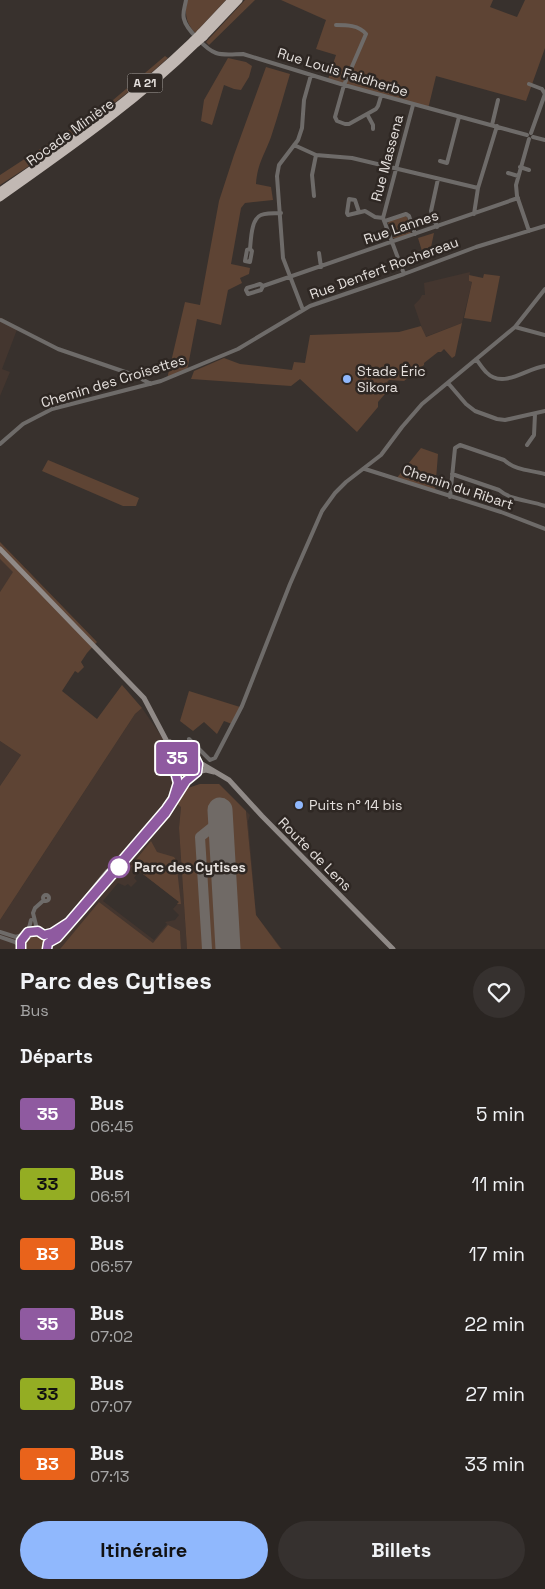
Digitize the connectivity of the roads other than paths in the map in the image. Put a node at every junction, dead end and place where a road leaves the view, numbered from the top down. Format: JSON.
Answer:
{"nodes":[{"id":1,"x":186,"y":0,"type":"edge"},
{"id":2,"x":231,"y":0,"type":"edge"},
{"id":3,"x":239,"y":0,"type":"edge"},
{"id":4,"x":336,"y":26,"type":"dead end"},
{"id":5,"x":202,"y":35,"type":"junction"},
{"id":6,"x":195,"y":41,"type":"junction"},
{"id":7,"x":311,"y":75,"type":"junction"},
{"id":8,"x":529,"y":84,"type":"dead end"},
{"id":9,"x":344,"y":85,"type":"junction"},
{"id":10,"x":544,"y":88,"type":"edge"},
{"id":11,"x":545,"y":94,"type":"edge"},
{"id":12,"x":381,"y":96,"type":"junction"},
{"id":13,"x":498,"y":100,"type":"dead end"},
{"id":14,"x":413,"y":105,"type":"junction"},
{"id":15,"x":367,"y":114,"type":"junction"},
{"id":16,"x":459,"y":117,"type":"junction"},
{"id":17,"x":492,"y":125,"type":"junction"},
{"id":18,"x":497,"y":126,"type":"junction"},
{"id":19,"x":373,"y":129,"type":"dead end"},
{"id":20,"x":530,"y":136,"type":"junction"},
{"id":21,"x":545,"y":140,"type":"edge"},
{"id":22,"x":294,"y":146,"type":"junction"},
{"id":23,"x":316,"y":156,"type":"junction"},
{"id":24,"x":440,"y":162,"type":"dead end"},
{"id":25,"x":520,"y":167,"type":"junction"},
{"id":26,"x":396,"y":168,"type":"junction"},
{"id":27,"x":529,"y":170,"type":"dead end"},
{"id":28,"x":508,"y":173,"type":"dead end"},
{"id":29,"x":518,"y":176,"type":"junction"},
{"id":30,"x":438,"y":179,"type":"junction"},
{"id":31,"x":478,"y":188,"type":"junction"},
{"id":32,"x":0,"y":191,"type":"edge"},
{"id":33,"x":314,"y":196,"type":"dead end"},
{"id":34,"x":0,"y":198,"type":"edge"},
{"id":35,"x":518,"y":198,"type":"junction"},
{"id":36,"x":359,"y":212,"type":"junction"},
{"id":37,"x":281,"y":213,"type":"junction"},
{"id":38,"x":474,"y":214,"type":"junction"},
{"id":39,"x":384,"y":219,"type":"junction"},
{"id":40,"x":437,"y":226,"type":"junction"},
{"id":41,"x":545,"y":226,"type":"edge"},
{"id":42,"x":529,"y":231,"type":"junction"},
{"id":43,"x":415,"y":234,"type":"junction"},
{"id":44,"x":392,"y":242,"type":"junction"},
{"id":45,"x":250,"y":249,"type":"dead end"},
{"id":46,"x":319,"y":253,"type":"dead end"},
{"id":47,"x":321,"y":267,"type":"junction"},
{"id":48,"x":404,"y":274,"type":"junction"},
{"id":49,"x":290,"y":276,"type":"junction"},
{"id":50,"x":263,"y":286,"type":"dead end"},
{"id":51,"x":545,"y":289,"type":"edge"},
{"id":52,"x":303,"y":310,"type":"junction"},
{"id":53,"x":1,"y":320,"type":"edge"},
{"id":54,"x":515,"y":327,"type":"junction"},
{"id":55,"x":545,"y":335,"type":"edge"},
{"id":56,"x":238,"y":349,"type":"joint"},
{"id":57,"x":476,"y":359,"type":"junction"},
{"id":58,"x":545,"y":366,"type":"edge"},
{"id":59,"x":448,"y":383,"type":"junction"},
{"id":60,"x":151,"y":384,"type":"junction"},
{"id":61,"x":545,"y":411,"type":"edge"},
{"id":62,"x":534,"y":414,"type":"junction"},
{"id":63,"x":0,"y":444,"type":"edge"},
{"id":64,"x":527,"y":445,"type":"dead end"},
{"id":65,"x":364,"y":469,"type":"junction"},
{"id":66,"x":452,"y":474,"type":"junction"},
{"id":67,"x":545,"y":474,"type":"edge"},
{"id":68,"x":450,"y":497,"type":"junction"},
{"id":69,"x":545,"y":506,"type":"edge"},
{"id":70,"x":545,"y":529,"type":"edge"},
{"id":71,"x":0,"y":549,"type":"edge"},
{"id":72,"x":166,"y":738,"type":"junction"},
{"id":73,"x":189,"y":739,"type":"dead end"},
{"id":74,"x":200,"y":750,"type":"junction"},
{"id":75,"x":184,"y":754,"type":"junction"},
{"id":76,"x":196,"y":759,"type":"junction"},
{"id":77,"x":175,"y":762,"type":"junction"},
{"id":78,"x":197,"y":772,"type":"junction"},
{"id":79,"x":177,"y":774,"type":"junction"},
{"id":80,"x":222,"y":774,"type":"junction"},
{"id":81,"x":189,"y":778,"type":"junction"},
{"id":82,"x":44,"y":900,"type":"dead end"},
{"id":83,"x":31,"y":920,"type":"dead end"},
{"id":84,"x":0,"y":932,"type":"edge"},
{"id":85,"x":27,"y":933,"type":"junction"},
{"id":86,"x":42,"y":934,"type":"junction"},
{"id":87,"x":0,"y":937,"type":"edge"},
{"id":88,"x":48,"y":946,"type":"edge"},
{"id":89,"x":21,"y":948,"type":"edge"},
{"id":90,"x":393,"y":949,"type":"edge"}],
"edges":[{"from":1,"to":7,"type":"street","name":"Rue Louis Faidherbe"},
{"from":2,"to":5,"type":"highway","name":"Rocade Minière","number":"A 21"},
{"from":3,"to":5,"type":"highway","name":"Rocade Minière","number":"A 21"},
{"from":4,"to":9,"type":"street"},
{"from":5,"to":6,"type":"highway","name":"Rocade Minière","number":"A 21","bridge":true},
{"from":6,"to":32,"type":"highway","name":"Rocade Minière","number":"A 21"},
{"from":6,"to":34,"type":"highway","name":"Rocade Minière","number":"A 21"},
{"from":7,"to":9,"type":"street","name":"Rue Louis Faidherbe"},
{"from":7,"to":22,"type":"street"},
{"from":8,"to":10,"type":"street"},
{"from":9,"to":12,"type":"street","name":"Rue Louis Faidherbe"},
{"from":9,"to":15,"type":"street"},
{"from":10,"to":11,"type":"street"},
{"from":11,"to":20,"type":"street"},
{"from":12,"to":14,"type":"street","name":"Rue Louis Faidherbe"},
{"from":12,"to":15,"type":"street"},
{"from":13,"to":17,"type":"street"},
{"from":14,"to":16,"type":"street","name":"Rue Louis Faidherbe"},
{"from":14,"to":26,"type":"street","name":"Rue Massena"},
{"from":15,"to":19,"type":"street"},
{"from":16,"to":17,"type":"street","name":"Rue Louis Faidherbe"},
{"from":16,"to":24,"type":"street"},
{"from":17,"to":18,"type":"street","name":"Rue Louis Faidherbe"},
{"from":18,"to":20,"type":"street","name":"Rue Louis Faidherbe"},
{"from":18,"to":31,"type":"street"},
{"from":20,"to":21,"type":"street","name":"Rue Louis Faidherbe"},
{"from":20,"to":25,"type":"street"},
{"from":22,"to":23,"type":"street"},
{"from":22,"to":37,"type":"street"},
{"from":23,"to":26,"type":"street"},
{"from":23,"to":33,"type":"street"},
{"from":25,"to":27,"type":"street"},
{"from":25,"to":29,"type":"street"},
{"from":26,"to":30,"type":"street"},
{"from":26,"to":39,"type":"street","name":"Rue Massena"},
{"from":28,"to":29,"type":"street"},
{"from":29,"to":35,"type":"street"},
{"from":30,"to":31,"type":"street"},
{"from":30,"to":40,"type":"street"},
{"from":31,"to":38,"type":"street"},
{"from":35,"to":38,"type":"street","name":"Rue Lannes"},
{"from":35,"to":42,"type":"street"},
{"from":36,"to":36,"type":"street"},
{"from":36,"to":39,"type":"street"},
{"from":37,"to":45,"type":"street"},
{"from":37,"to":49,"type":"street"},
{"from":38,"to":40,"type":"street","name":"Rue Lannes"},
{"from":39,"to":43,"type":"street"},
{"from":39,"to":44,"type":"street","name":"Rue Massena"},
{"from":40,"to":43,"type":"street","name":"Rue Lannes"},
{"from":41,"to":42,"type":"street","name":"Rue Denfert Rochereau"},
{"from":42,"to":48,"type":"street","name":"Rue Denfert Rochereau"},
{"from":43,"to":44,"type":"street","name":"Rue Lannes"},
{"from":44,"to":47,"type":"street","name":"Rue Lannes"},
{"from":44,"to":48,"type":"street","name":"Rue Massena"},
{"from":46,"to":47,"type":"street"},
{"from":47,"to":49,"type":"street","name":"Rue Lannes"},
{"from":48,"to":52,"type":"street","name":"Rue Denfert Rochereau"},
{"from":49,"to":50,"type":"street","name":"Rue Lannes"},
{"from":49,"to":52,"type":"street"},
{"from":51,"to":54,"type":"street"},
{"from":52,"to":56,"type":"street","name":"Rue Denfert Rochereau"},
{"from":53,"to":60,"type":"street"},
{"from":54,"to":55,"type":"street"},
{"from":54,"to":57,"type":"street"},
{"from":56,"to":60,"type":"street","name":"Chemin des Croisettes"},
{"from":57,"to":58,"type":"street"},
{"from":57,"to":59,"type":"street"},
{"from":59,"to":62,"type":"street"},
{"from":59,"to":65,"type":"street"},
{"from":60,"to":63,"type":"street","name":"Chemin des Croisettes"},
{"from":61,"to":62,"type":"street"},
{"from":62,"to":64,"type":"street"},
{"from":65,"to":68,"type":"street","name":"Chemin du Ribart"},
{"from":65,"to":74,"type":"street"},
{"from":66,"to":67,"type":"street"},
{"from":66,"to":68,"type":"street"},
{"from":66,"to":69,"type":"street"},
{"from":68,"to":70,"type":"street","name":"Chemin du Ribart"},
{"from":71,"to":72,"type":"main road"},
{"from":72,"to":75,"type":"main road"},
{"from":72,"to":77,"type":"main road"},
{"from":73,"to":74,"type":"street"},
{"from":74,"to":76,"type":"street"},
{"from":75,"to":76,"type":"main road"},
{"from":75,"to":77,"type":"main road"},
{"from":76,"to":78,"type":"main road"},
{"from":76,"to":80,"type":"main road","name":"Route de Lens"},
{"from":77,"to":79,"type":"main road"},
{"from":78,"to":80,"type":"main road"},
{"from":78,"to":81,"type":"main road"},
{"from":79,"to":81,"type":"main road"},
{"from":79,"to":86,"type":"main road"},
{"from":80,"to":90,"type":"main road","name":"Route de Lens"},
{"from":81,"to":88,"type":"main road"},
{"from":82,"to":86,"type":"street"},
{"from":83,"to":85,"type":"street"},
{"from":84,"to":85,"type":"street"},
{"from":85,"to":86,"type":"main road"},
{"from":85,"to":89,"type":"main road"},
{"from":86,"to":88,"type":"main road"},
{"from":87,"to":89,"type":"street"}]}
